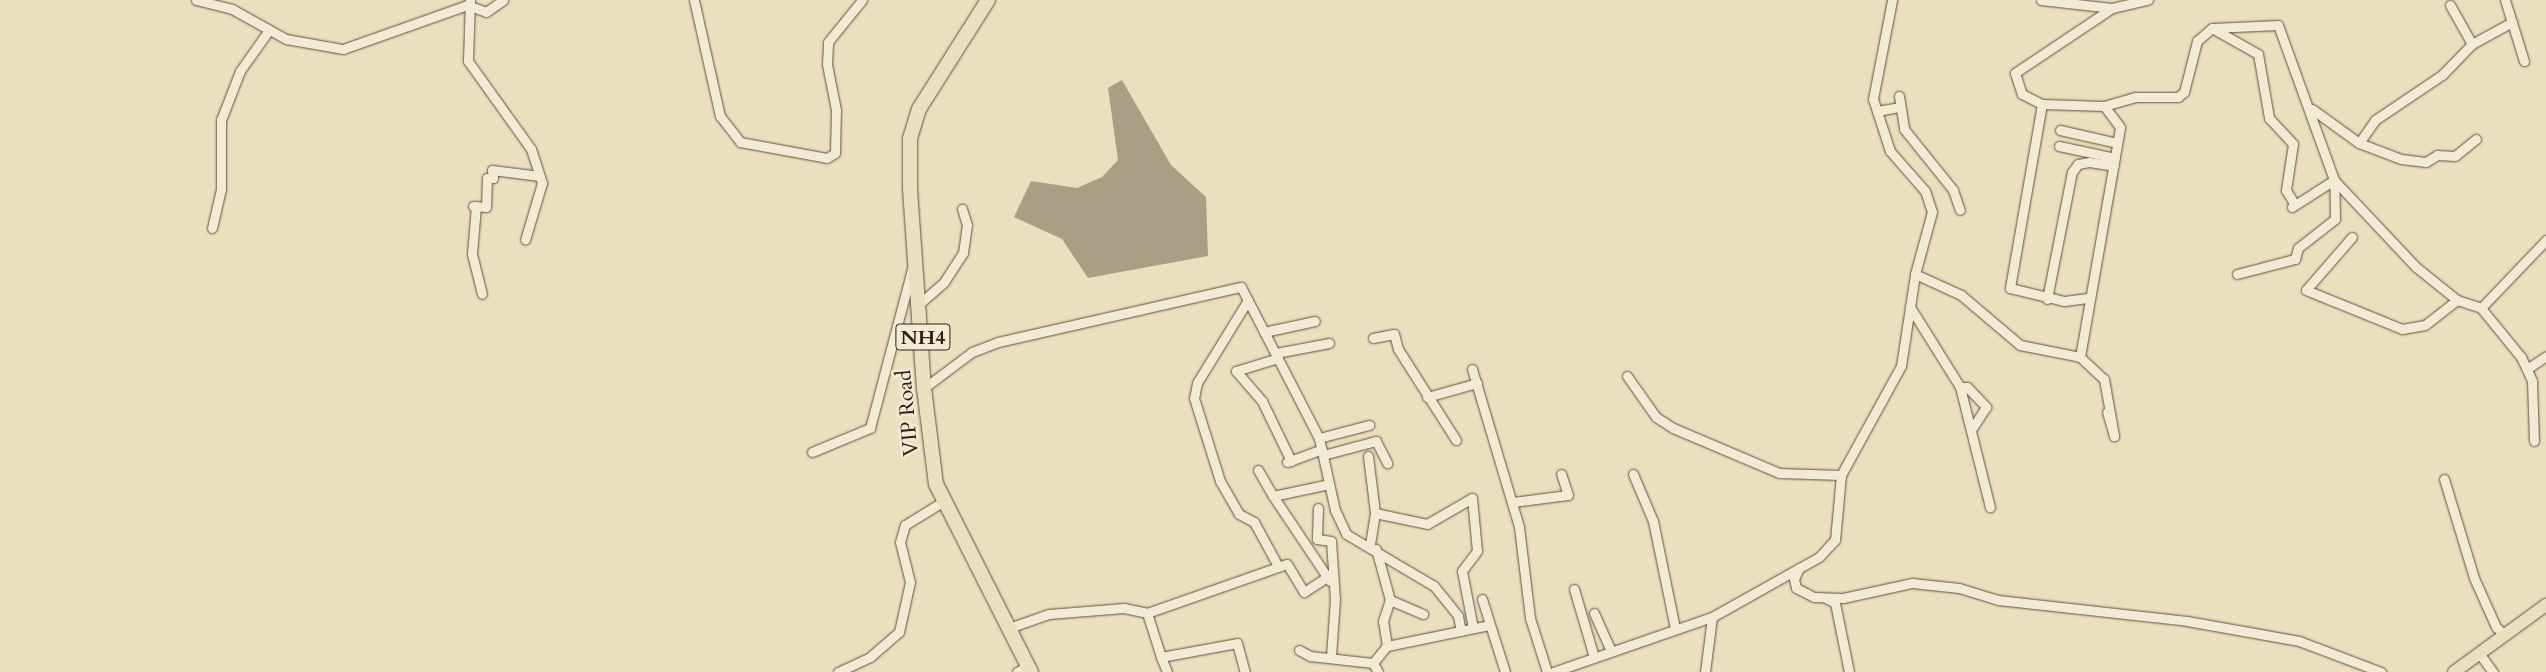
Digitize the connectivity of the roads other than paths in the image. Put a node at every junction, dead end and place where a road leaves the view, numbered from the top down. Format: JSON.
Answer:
{"nodes":[{"id":1,"x":196,"y":0,"type":"edge"},
{"id":2,"x":503,"y":0,"type":"edge"},
{"id":3,"x":694,"y":0,"type":"edge"},
{"id":4,"x":862,"y":0,"type":"edge"},
{"id":5,"x":988,"y":0,"type":"edge"},
{"id":6,"x":1892,"y":0,"type":"edge"},
{"id":7,"x":2041,"y":0,"type":"edge"},
{"id":8,"x":2148,"y":0,"type":"edge"},
{"id":9,"x":2505,"y":0,"type":"edge"},
{"id":10,"x":468,"y":2,"type":"edge"},
{"id":11,"x":2450,"y":5,"type":"dead end"},
{"id":12,"x":2112,"y":8,"type":"junction"},
{"id":13,"x":2512,"y":22,"type":"junction"},
{"id":14,"x":2212,"y":28,"type":"junction"},
{"id":15,"x":269,"y":30,"type":"junction"},
{"id":16,"x":2472,"y":44,"type":"junction"},
{"id":17,"x":2524,"y":60,"type":"dead end"},
{"id":18,"x":1899,"y":96,"type":"dead end"},
{"id":19,"x":2308,"y":102,"type":"junction"},
{"id":20,"x":2042,"y":104,"type":"junction"},
{"id":21,"x":2104,"y":106,"type":"junction"},
{"id":22,"x":1899,"y":107,"type":"junction"},
{"id":23,"x":1877,"y":111,"type":"junction"},
{"id":24,"x":2060,"y":130,"type":"dead end"},
{"id":25,"x":2476,"y":139,"type":"dead end"},
{"id":26,"x":2117,"y":143,"type":"junction"},
{"id":27,"x":2359,"y":143,"type":"junction"},
{"id":28,"x":2060,"y":146,"type":"dead end"},
{"id":29,"x":2115,"y":162,"type":"junction"},
{"id":30,"x":540,"y":176,"type":"junction"},
{"id":31,"x":2334,"y":180,"type":"junction"},
{"id":32,"x":962,"y":209,"type":"dead end"},
{"id":33,"x":1960,"y":210,"type":"dead end"},
{"id":34,"x":212,"y":228,"type":"dead end"},
{"id":35,"x":2352,"y":237,"type":"dead end"},
{"id":36,"x":525,"y":240,"type":"dead end"},
{"id":37,"x":2546,"y":240,"type":"edge"},
{"id":38,"x":915,"y":256,"type":"junction"},
{"id":39,"x":1915,"y":274,"type":"junction"},
{"id":40,"x":2236,"y":274,"type":"dead end"},
{"id":41,"x":482,"y":294,"type":"dead end"},
{"id":42,"x":2088,"y":298,"type":"junction"},
{"id":43,"x":2047,"y":299,"type":"junction"},
{"id":44,"x":1248,"y":300,"type":"junction"},
{"id":45,"x":2457,"y":300,"type":"junction"},
{"id":46,"x":918,"y":304,"type":"junction"},
{"id":47,"x":1910,"y":307,"type":"junction"},
{"id":48,"x":2481,"y":308,"type":"junction"},
{"id":49,"x":1316,"y":321,"type":"dead end"},
{"id":50,"x":1264,"y":332,"type":"junction"},
{"id":51,"x":896,"y":334,"type":"junction"},
{"id":52,"x":1373,"y":338,"type":"dead end"},
{"id":53,"x":924,"y":339,"type":"junction"},
{"id":54,"x":1329,"y":344,"type":"dead end"},
{"id":55,"x":1277,"y":356,"type":"junction"},
{"id":56,"x":2546,"y":356,"type":"edge"},
{"id":57,"x":2080,"y":357,"type":"junction"},
{"id":58,"x":1472,"y":369,"type":"dead end"},
{"id":59,"x":2527,"y":369,"type":"junction"},
{"id":60,"x":1627,"y":376,"type":"dead end"},
{"id":61,"x":1477,"y":383,"type":"junction"},
{"id":62,"x":1960,"y":387,"type":"junction"},
{"id":63,"x":924,"y":388,"type":"junction"},
{"id":64,"x":1427,"y":397,"type":"junction"},
{"id":65,"x":2107,"y":412,"type":"dead end"},
{"id":66,"x":1369,"y":425,"type":"dead end"},
{"id":67,"x":1971,"y":430,"type":"junction"},
{"id":68,"x":1319,"y":438,"type":"junction"},
{"id":69,"x":1456,"y":440,"type":"dead end"},
{"id":70,"x":2534,"y":441,"type":"dead end"},
{"id":71,"x":812,"y":452,"type":"dead end"},
{"id":72,"x":1323,"y":452,"type":"junction"},
{"id":73,"x":1368,"y":456,"type":"dead end"},
{"id":74,"x":1387,"y":463,"type":"dead end"},
{"id":75,"x":1258,"y":470,"type":"dead end"},
{"id":76,"x":1561,"y":474,"type":"dead end"},
{"id":77,"x":1633,"y":474,"type":"dead end"},
{"id":78,"x":1842,"y":475,"type":"junction"},
{"id":79,"x":2444,"y":479,"type":"dead end"},
{"id":80,"x":1329,"y":484,"type":"junction"},
{"id":81,"x":1274,"y":496,"type":"junction"},
{"id":82,"x":944,"y":501,"type":"junction"},
{"id":83,"x":1513,"y":502,"type":"junction"},
{"id":84,"x":1990,"y":507,"type":"dead end"},
{"id":85,"x":1318,"y":508,"type":"dead end"},
{"id":86,"x":1375,"y":513,"type":"junction"},
{"id":87,"x":1346,"y":534,"type":"junction"},
{"id":88,"x":1331,"y":541,"type":"junction"},
{"id":89,"x":1373,"y":547,"type":"junction"},
{"id":90,"x":1278,"y":566,"type":"junction"},
{"id":91,"x":1799,"y":568,"type":"junction"},
{"id":92,"x":1327,"y":577,"type":"junction"},
{"id":93,"x":1574,"y":589,"type":"dead end"},
{"id":94,"x":1335,"y":590,"type":"junction"},
{"id":95,"x":1824,"y":597,"type":"junction"},
{"id":96,"x":1482,"y":599,"type":"dead end"},
{"id":97,"x":1390,"y":600,"type":"junction"},
{"id":98,"x":2546,"y":605,"type":"edge"},
{"id":99,"x":1147,"y":613,"type":"junction"},
{"id":100,"x":1594,"y":613,"type":"dead end"},
{"id":101,"x":1423,"y":614,"type":"dead end"},
{"id":102,"x":1712,"y":617,"type":"junction"},
{"id":103,"x":1489,"y":625,"type":"junction"},
{"id":104,"x":1009,"y":628,"type":"junction"},
{"id":105,"x":1473,"y":628,"type":"junction"},
{"id":106,"x":1675,"y":628,"type":"junction"},
{"id":107,"x":1461,"y":631,"type":"junction"},
{"id":108,"x":2505,"y":634,"type":"junction"},
{"id":109,"x":1387,"y":646,"type":"junction"},
{"id":110,"x":1299,"y":650,"type":"dead end"},
{"id":111,"x":1611,"y":651,"type":"junction"},
{"id":112,"x":2479,"y":653,"type":"junction"},
{"id":113,"x":1331,"y":656,"type":"junction"},
{"id":114,"x":1161,"y":657,"type":"junction"},
{"id":115,"x":1594,"y":657,"type":"junction"},
{"id":116,"x":1373,"y":663,"type":"junction"},
{"id":117,"x":1025,"y":670,"type":"edge"},
{"id":118,"x":838,"y":672,"type":"edge"},
{"id":119,"x":1167,"y":672,"type":"edge"},
{"id":120,"x":1245,"y":672,"type":"edge"},
{"id":121,"x":1378,"y":672,"type":"edge"},
{"id":122,"x":1505,"y":672,"type":"edge"},
{"id":123,"x":1547,"y":672,"type":"edge"},
{"id":124,"x":1553,"y":672,"type":"edge"},
{"id":125,"x":1705,"y":672,"type":"edge"},
{"id":126,"x":1849,"y":672,"type":"edge"},
{"id":127,"x":2381,"y":672,"type":"edge"},
{"id":128,"x":2454,"y":672,"type":"edge"},
{"id":129,"x":2493,"y":672,"type":"edge"}],
"edges":[{"from":1,"to":15,"type":"street"},
{"from":2,"to":10,"type":"street"},
{"from":3,"to":4,"type":"street"},
{"from":5,"to":38,"type":"highway","name":"VIP Road","number":"NH4"},
{"from":6,"to":23,"type":"street"},
{"from":7,"to":12,"type":"street"},
{"from":8,"to":12,"type":"street"},
{"from":9,"to":13,"type":"street"},
{"from":10,"to":15,"type":"street"},
{"from":10,"to":30,"type":"street"},
{"from":11,"to":16,"type":"street"},
{"from":12,"to":20,"type":"street"},
{"from":13,"to":16,"type":"street"},
{"from":13,"to":17,"type":"street"},
{"from":14,"to":19,"type":"street"},
{"from":14,"to":21,"type":"street"},
{"from":14,"to":31,"type":"street"},
{"from":15,"to":34,"type":"street"},
{"from":16,"to":27,"type":"street"},
{"from":18,"to":22,"type":"street"},
{"from":19,"to":27,"type":"street"},
{"from":19,"to":31,"type":"street"},
{"from":20,"to":21,"type":"street"},
{"from":20,"to":43,"type":"street"},
{"from":21,"to":26,"type":"street"},
{"from":22,"to":23,"type":"street"},
{"from":22,"to":33,"type":"street"},
{"from":23,"to":39,"type":"street"},
{"from":24,"to":26,"type":"street"},
{"from":25,"to":27,"type":"street"},
{"from":26,"to":29,"type":"street"},
{"from":28,"to":29,"type":"street"},
{"from":29,"to":42,"type":"street"},
{"from":29,"to":43,"type":"street"},
{"from":30,"to":36,"type":"street"},
{"from":30,"to":41,"type":"street"},
{"from":31,"to":40,"type":"street"},
{"from":31,"to":45,"type":"street"},
{"from":32,"to":46,"type":"street"},
{"from":35,"to":45,"type":"street"},
{"from":37,"to":48,"type":"street"},
{"from":38,"to":46,"type":"highway","name":"VIP Road","number":"NH4"},
{"from":38,"to":51,"type":"street"},
{"from":39,"to":47,"type":"street"},
{"from":39,"to":57,"type":"street"},
{"from":42,"to":43,"type":"street"},
{"from":42,"to":57,"type":"street"},
{"from":44,"to":50,"type":"street"},
{"from":44,"to":63,"type":"street"},
{"from":44,"to":90,"type":"street"},
{"from":45,"to":48,"type":"street"},
{"from":46,"to":53,"type":"highway","name":"VIP Road","number":"NH4"},
{"from":47,"to":62,"type":"street"},
{"from":47,"to":78,"type":"street"},
{"from":48,"to":59,"type":"street"},
{"from":49,"to":50,"type":"street"},
{"from":50,"to":55,"type":"street"},
{"from":51,"to":53,"type":"street"},
{"from":51,"to":71,"type":"street"},
{"from":52,"to":64,"type":"street"},
{"from":53,"to":63,"type":"highway","name":"VIP Road","number":"NH4"},
{"from":54,"to":55,"type":"street"},
{"from":55,"to":68,"type":"street"},
{"from":55,"to":72,"type":"street"},
{"from":56,"to":59,"type":"street"},
{"from":57,"to":65,"type":"street"},
{"from":58,"to":61,"type":"street"},
{"from":59,"to":70,"type":"street"},
{"from":60,"to":78,"type":"street"},
{"from":61,"to":64,"type":"street"},
{"from":61,"to":83,"type":"street"},
{"from":62,"to":67,"type":"street"},
{"from":62,"to":67,"type":"street"},
{"from":63,"to":82,"type":"highway","name":"VIP Road","number":"NH4"},
{"from":64,"to":69,"type":"street"},
{"from":66,"to":68,"type":"street"},
{"from":67,"to":84,"type":"street"},
{"from":68,"to":72,"type":"street"},
{"from":72,"to":74,"type":"street"},
{"from":72,"to":80,"type":"street"},
{"from":73,"to":86,"type":"street"},
{"from":75,"to":81,"type":"street"},
{"from":76,"to":83,"type":"street"},
{"from":77,"to":106,"type":"street"},
{"from":78,"to":91,"type":"street"},
{"from":79,"to":108,"type":"street"},
{"from":80,"to":81,"type":"street"},
{"from":80,"to":87,"type":"street"},
{"from":81,"to":92,"type":"street"},
{"from":82,"to":104,"type":"highway","name":"VIP Road","number":"NH4"},
{"from":82,"to":118,"type":"street"},
{"from":83,"to":123,"type":"street"},
{"from":85,"to":88,"type":"street"},
{"from":86,"to":89,"type":"street"},
{"from":86,"to":105,"type":"street"},
{"from":87,"to":88,"type":"street"},
{"from":87,"to":89,"type":"street"},
{"from":88,"to":94,"type":"street"},
{"from":89,"to":97,"type":"street"},
{"from":89,"to":107,"type":"street"},
{"from":90,"to":92,"type":"street"},
{"from":90,"to":99,"type":"street"},
{"from":91,"to":95,"type":"street"},
{"from":91,"to":102,"type":"street"},
{"from":92,"to":94,"type":"street"},
{"from":93,"to":115,"type":"street"},
{"from":94,"to":113,"type":"street"},
{"from":95,"to":126,"type":"street"},
{"from":95,"to":127,"type":"street"},
{"from":96,"to":103,"type":"street"},
{"from":97,"to":101,"type":"street"},
{"from":97,"to":109,"type":"street"},
{"from":98,"to":108,"type":"main road"},
{"from":99,"to":104,"type":"street"},
{"from":99,"to":114,"type":"street"},
{"from":100,"to":111,"type":"street"},
{"from":102,"to":106,"type":"street"},
{"from":102,"to":125,"type":"street"},
{"from":103,"to":105,"type":"street"},
{"from":103,"to":122,"type":"street"},
{"from":104,"to":117,"type":"highway","name":"VIP Road","number":"NH4"},
{"from":105,"to":107,"type":"street"},
{"from":106,"to":111,"type":"street"},
{"from":107,"to":109,"type":"street"},
{"from":108,"to":112,"type":"main road"},
{"from":109,"to":116,"type":"street"},
{"from":110,"to":113,"type":"street"},
{"from":111,"to":115,"type":"street"},
{"from":112,"to":128,"type":"main road"},
{"from":112,"to":129,"type":"street"},
{"from":113,"to":116,"type":"street"},
{"from":114,"to":119,"type":"street"},
{"from":114,"to":120,"type":"street"},
{"from":115,"to":124,"type":"street"},
{"from":116,"to":121,"type":"street"}]}
